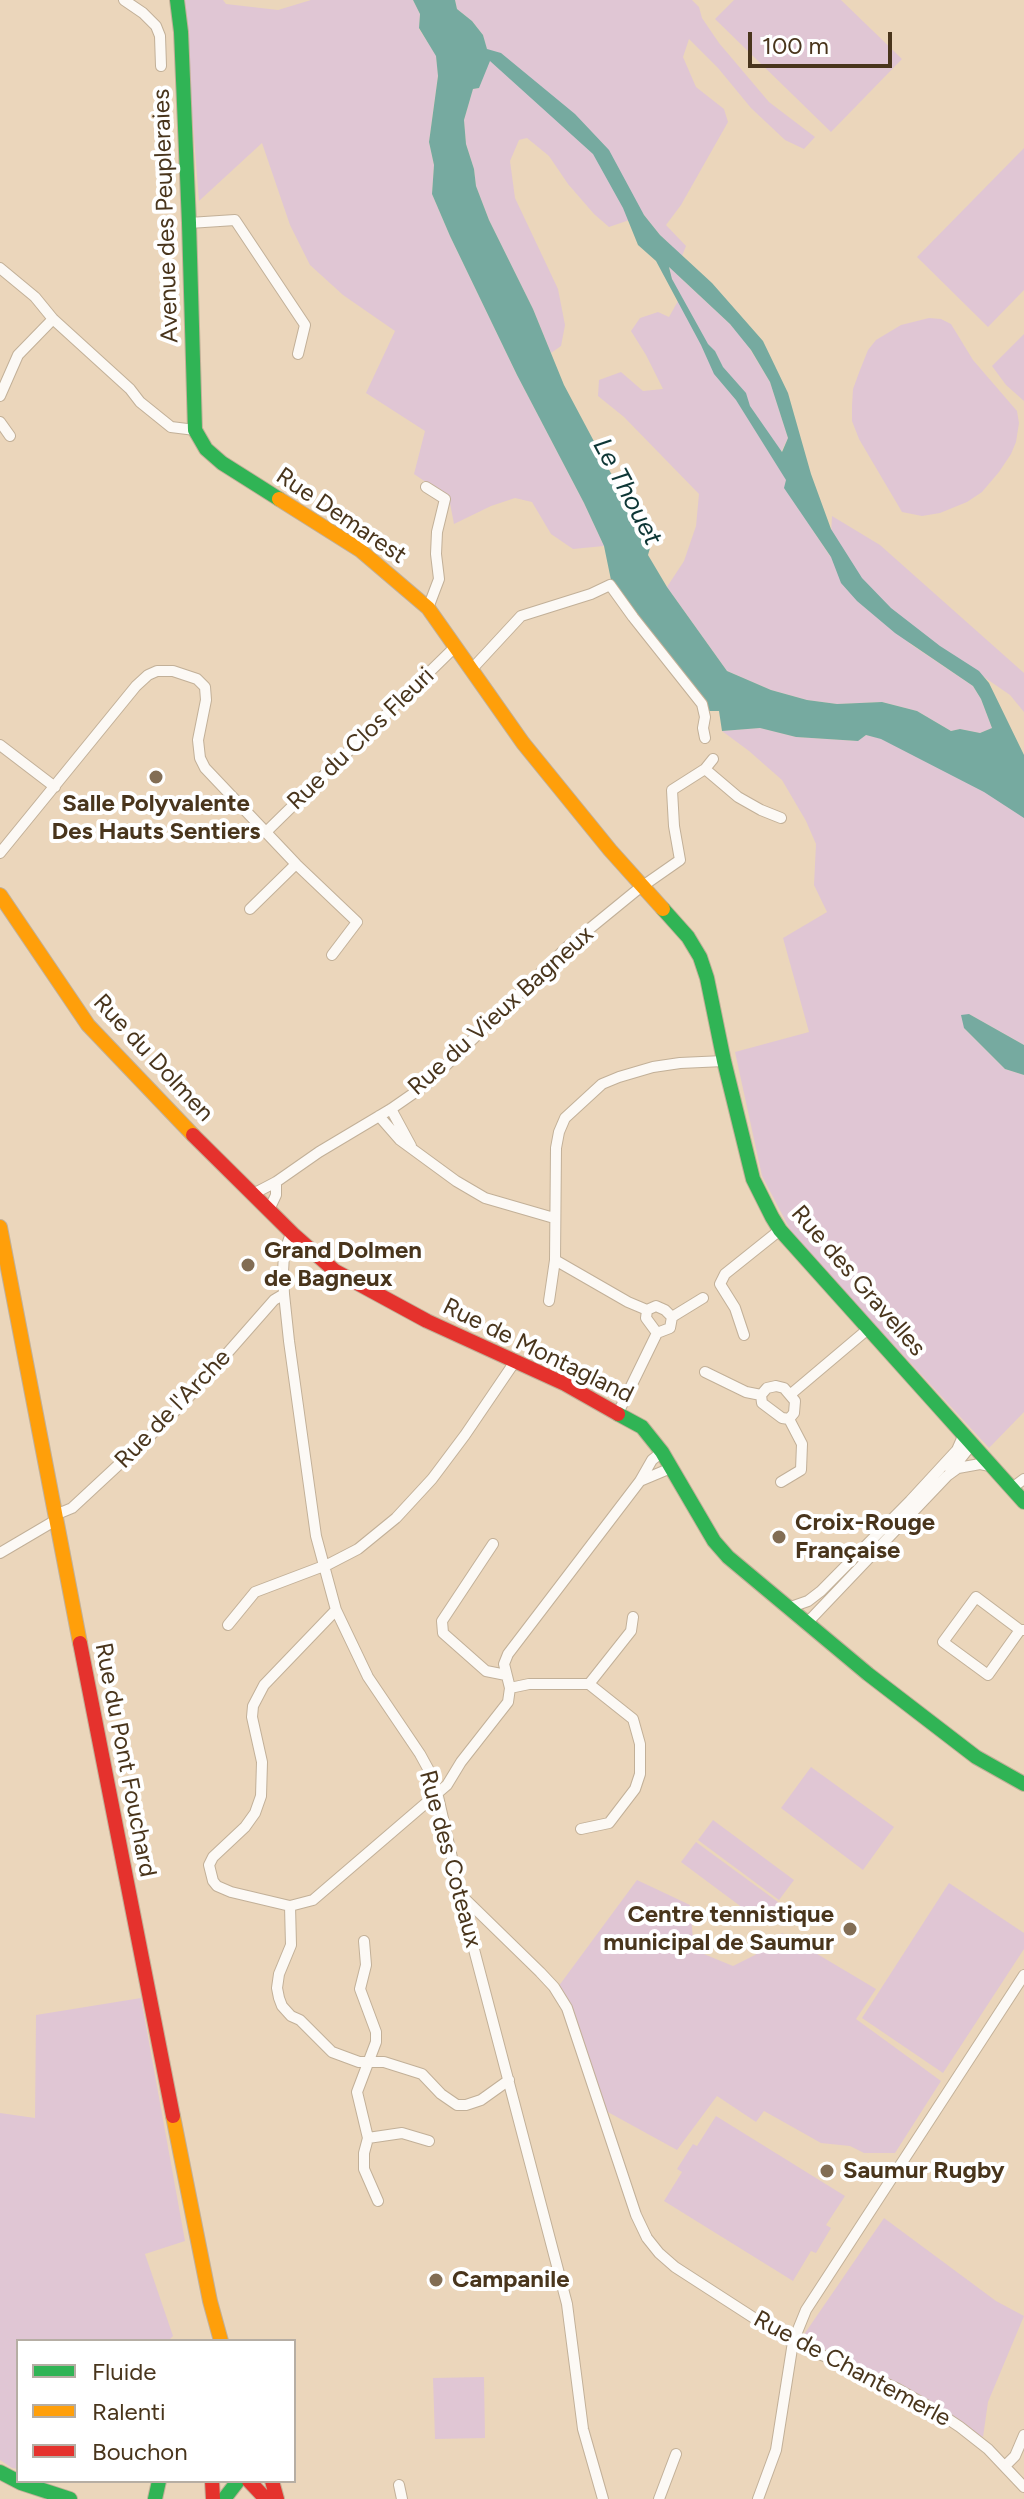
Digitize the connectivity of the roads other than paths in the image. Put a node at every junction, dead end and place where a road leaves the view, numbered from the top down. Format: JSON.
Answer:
{"nodes":[{"id":1,"x":124,"y":0,"type":"edge"},
{"id":2,"x":177,"y":0,"type":"edge"},
{"id":3,"x":161,"y":66,"type":"dead end"},
{"id":4,"x":189,"y":223,"type":"junction"},
{"id":5,"x":0,"y":268,"type":"edge"},
{"id":6,"x":53,"y":319,"type":"junction"},
{"id":7,"x":298,"y":354,"type":"dead end"},
{"id":8,"x":0,"y":396,"type":"edge"},
{"id":9,"x":0,"y":422,"type":"edge"},
{"id":10,"x":195,"y":430,"type":"junction"},
{"id":11,"x":10,"y":436,"type":"dead end"},
{"id":12,"x":426,"y":487,"type":"dead end"},
{"id":13,"x":428,"y":608,"type":"junction"},
{"id":14,"x":455,"y":647,"type":"junction"},
{"id":15,"x":471,"y":670,"type":"junction"},
{"id":16,"x":705,"y":738,"type":"dead end"},
{"id":17,"x":0,"y":745,"type":"edge"},
{"id":18,"x":713,"y":759,"type":"dead end"},
{"id":19,"x":705,"y":769,"type":"junction"},
{"id":20,"x":55,"y":787,"type":"junction"},
{"id":21,"x":781,"y":818,"type":"dead end"},
{"id":22,"x":266,"y":832,"type":"junction"},
{"id":23,"x":0,"y":853,"type":"edge"},
{"id":24,"x":296,"y":864,"type":"junction"},
{"id":25,"x":642,"y":887,"type":"junction"},
{"id":26,"x":0,"y":895,"type":"edge"},
{"id":27,"x":250,"y":909,"type":"dead end"},
{"id":28,"x":332,"y":955,"type":"dead end"},
{"id":29,"x":724,"y":1061,"type":"junction"},
{"id":30,"x":391,"y":1109,"type":"junction"},
{"id":31,"x":379,"y":1116,"type":"junction"},
{"id":32,"x":411,"y":1147,"type":"junction"},
{"id":33,"x":276,"y":1182,"type":"junction"},
{"id":34,"x":253,"y":1194,"type":"junction"},
{"id":35,"x":269,"y":1210,"type":"junction"},
{"id":36,"x":554,"y":1218,"type":"junction"},
{"id":37,"x":0,"y":1227,"type":"edge"},
{"id":38,"x":780,"y":1230,"type":"junction"},
{"id":39,"x":293,"y":1234,"type":"junction"},
{"id":40,"x":555,"y":1260,"type":"junction"},
{"id":41,"x":284,"y":1294,"type":"junction"},
{"id":42,"x":703,"y":1298,"type":"dead end"},
{"id":43,"x":549,"y":1301,"type":"dead end"},
{"id":44,"x":647,"y":1310,"type":"junction"},
{"id":45,"x":672,"y":1317,"type":"junction"},
{"id":46,"x":868,"y":1329,"type":"junction"},
{"id":47,"x":657,"y":1333,"type":"junction"},
{"id":48,"x":744,"y":1335,"type":"dead end"},
{"id":49,"x":516,"y":1360,"type":"junction"},
{"id":50,"x":705,"y":1372,"type":"dead end"},
{"id":51,"x":791,"y":1394,"type":"junction"},
{"id":52,"x":761,"y":1395,"type":"junction"},
{"id":53,"x":618,"y":1413,"type":"junction"},
{"id":54,"x":789,"y":1419,"type":"junction"},
{"id":55,"x":969,"y":1438,"type":"junction"},
{"id":56,"x":662,"y":1452,"type":"junction"},
{"id":57,"x":993,"y":1466,"type":"junction"},
{"id":58,"x":671,"y":1468,"type":"junction"},
{"id":59,"x":947,"y":1476,"type":"junction"},
{"id":60,"x":640,"y":1481,"type":"junction"},
{"id":61,"x":781,"y":1482,"type":"dead end"},
{"id":62,"x":1018,"y":1484,"type":"edge"},
{"id":63,"x":1024,"y":1502,"type":"edge"},
{"id":64,"x":55,"y":1518,"type":"junction"},
{"id":65,"x":493,"y":1544,"type":"dead end"},
{"id":66,"x":0,"y":1553,"type":"edge"},
{"id":67,"x":324,"y":1567,"type":"junction"},
{"id":68,"x":336,"y":1610,"type":"junction"},
{"id":69,"x":798,"y":1616,"type":"junction"},
{"id":70,"x":633,"y":1617,"type":"dead end"},
{"id":71,"x":228,"y":1625,"type":"dead end"},
{"id":72,"x":1022,"y":1630,"type":"edge"},
{"id":73,"x":506,"y":1675,"type":"junction"},
{"id":74,"x":589,"y":1684,"type":"junction"},
{"id":75,"x":510,"y":1688,"type":"junction"},
{"id":76,"x":461,"y":1762,"type":"junction"},
{"id":77,"x":432,"y":1776,"type":"junction"},
{"id":78,"x":1024,"y":1784,"type":"edge"},
{"id":79,"x":437,"y":1792,"type":"junction"},
{"id":80,"x":581,"y":1829,"type":"dead end"},
{"id":81,"x":461,"y":1894,"type":"junction"},
{"id":82,"x":290,"y":1906,"type":"junction"},
{"id":83,"x":487,"y":1920,"type":"junction"},
{"id":84,"x":467,"y":1921,"type":"junction"},
{"id":85,"x":497,"y":1930,"type":"junction"},
{"id":86,"x":364,"y":1941,"type":"dead end"},
{"id":87,"x":472,"y":1942,"type":"junction"},
{"id":88,"x":1024,"y":1975,"type":"edge"},
{"id":89,"x":370,"y":2061,"type":"junction"},
{"id":90,"x":509,"y":2080,"type":"junction"},
{"id":91,"x":368,"y":2138,"type":"junction"},
{"id":92,"x":429,"y":2141,"type":"dead end"},
{"id":93,"x":378,"y":2201,"type":"dead end"},
{"id":94,"x":210,"y":2301,"type":"junction"},
{"id":95,"x":214,"y":2339,"type":"edge"},
{"id":96,"x":220,"y":2339,"type":"edge"},
{"id":97,"x":793,"y":2342,"type":"junction"},
{"id":98,"x":1024,"y":2435,"type":"edge"},
{"id":99,"x":676,"y":2454,"type":"dead end"},
{"id":100,"x":1005,"y":2466,"type":"junction"},
{"id":101,"x":21,"y":2483,"type":"edge"},
{"id":102,"x":236,"y":2483,"type":"edge"},
{"id":103,"x":252,"y":2483,"type":"edge"},
{"id":104,"x":399,"y":2485,"type":"dead end"},
{"id":105,"x":1024,"y":2487,"type":"edge"},
{"id":106,"x":70,"y":2499,"type":"edge"},
{"id":107,"x":224,"y":2499,"type":"edge"},
{"id":108,"x":266,"y":2499,"type":"edge"},
{"id":109,"x":402,"y":2499,"type":"edge"},
{"id":110,"x":603,"y":2499,"type":"edge"},
{"id":111,"x":659,"y":2499,"type":"edge"},
{"id":112,"x":758,"y":2499,"type":"edge"}],
"edges":[{"from":1,"to":3,"type":"street"},
{"from":2,"to":4,"type":"street","name":"Avenue des Peupleraies"},
{"from":4,"to":7,"type":"street"},
{"from":4,"to":10,"type":"street","name":"Avenue des Peupleraies"},
{"from":5,"to":6,"type":"street"},
{"from":6,"to":8,"type":"street"},
{"from":6,"to":10,"type":"street"},
{"from":9,"to":11,"type":"street"},
{"from":10,"to":13,"type":"street","name":"Rue Demarest"},
{"from":12,"to":13,"type":"street"},
{"from":13,"to":14,"type":"street","name":"Rue Demarest"},
{"from":14,"to":15,"type":"street","name":"Rue Demarest"},
{"from":14,"to":22,"type":"street","name":"Rue du Clos Fleuri"},
{"from":15,"to":16,"type":"street"},
{"from":15,"to":25,"type":"street","name":"Rue Demarest"},
{"from":17,"to":20,"type":"street"},
{"from":18,"to":19,"type":"street"},
{"from":19,"to":21,"type":"street"},
{"from":19,"to":25,"type":"street","name":"Rue du Vieux Bagneux"},
{"from":20,"to":22,"type":"street"},
{"from":20,"to":23,"type":"street"},
{"from":22,"to":24,"type":"street"},
{"from":24,"to":27,"type":"street"},
{"from":24,"to":28,"type":"street"},
{"from":25,"to":29,"type":"street","name":"Rue des Gravelles"},
{"from":25,"to":30,"type":"street","name":"Rue du Vieux Bagneux"},
{"from":26,"to":34,"type":"street","name":"Rue du Dolmen"},
{"from":29,"to":36,"type":"street"},
{"from":29,"to":38,"type":"street","name":"Rue des Gravelles"},
{"from":30,"to":31,"type":"street","name":"Rue du Vieux Bagneux"},
{"from":30,"to":32,"type":"street"},
{"from":31,"to":32,"type":"street"},
{"from":31,"to":33,"type":"street","name":"Rue du Vieux Bagneux"},
{"from":32,"to":36,"type":"street"},
{"from":33,"to":34,"type":"street","name":"Rue du Vieux Bagneux"},
{"from":33,"to":35,"type":"street"},
{"from":34,"to":35,"type":"street","name":"Rue du Dolmen"},
{"from":35,"to":39,"type":"street","name":"Rue du Dolmen"},
{"from":36,"to":40,"type":"street"},
{"from":37,"to":64,"type":"street","name":"Rue du Pont Fouchard"},
{"from":38,"to":46,"type":"street","name":"Rue des Gravelles"},
{"from":38,"to":48,"type":"street"},
{"from":39,"to":41,"type":"street","name":"Rue des Coteaux"},
{"from":39,"to":49,"type":"street","name":"Rue de Montagland"},
{"from":40,"to":43,"type":"street"},
{"from":40,"to":44,"type":"street"},
{"from":41,"to":64,"type":"street","name":"Rue de l'Arche"},
{"from":41,"to":67,"type":"street","name":"Rue des Coteaux"},
{"from":42,"to":45,"type":"street"},
{"from":44,"to":45,"type":"street"},
{"from":44,"to":47,"type":"street"},
{"from":45,"to":47,"type":"street"},
{"from":46,"to":51,"type":"street"},
{"from":46,"to":55,"type":"street","name":"Rue des Gravelles"},
{"from":47,"to":53,"type":"street"},
{"from":49,"to":53,"type":"street","name":"Rue de Montagland"},
{"from":49,"to":67,"type":"street"},
{"from":50,"to":52,"type":"street"},
{"from":51,"to":52,"type":"street"},
{"from":51,"to":54,"type":"street"},
{"from":52,"to":54,"type":"street"},
{"from":53,"to":56,"type":"street","name":"Rue de Montagland"},
{"from":54,"to":61,"type":"street"},
{"from":55,"to":57,"type":"street","name":"Rue des Gravelles"},
{"from":55,"to":59,"type":"street"},
{"from":55,"to":69,"type":"street"},
{"from":56,"to":58,"type":"street","name":"Rue de Montagland"},
{"from":56,"to":60,"type":"street"},
{"from":57,"to":59,"type":"street"},
{"from":57,"to":62,"type":"street","name":"Rue des Gravelles"},
{"from":58,"to":60,"type":"street"},
{"from":58,"to":69,"type":"street","name":"Rue de Montagland"},
{"from":59,"to":69,"type":"street"},
{"from":60,"to":73,"type":"street"},
{"from":62,"to":63,"type":"street","name":"Rue des Gravelles"},
{"from":64,"to":66,"type":"street","name":"Rue de l'Arche"},
{"from":64,"to":94,"type":"street","name":"Rue du Pont Fouchard"},
{"from":65,"to":73,"type":"street"},
{"from":67,"to":68,"type":"street","name":"Rue des Coteaux"},
{"from":67,"to":71,"type":"street"},
{"from":68,"to":77,"type":"street","name":"Rue des Coteaux"},
{"from":68,"to":82,"type":"street"},
{"from":69,"to":78,"type":"street","name":"Rue de Montagland"},
{"from":70,"to":74,"type":"street"},
{"from":72,"to":72,"type":"street"},
{"from":73,"to":75,"type":"street"},
{"from":74,"to":75,"type":"street"},
{"from":74,"to":80,"type":"street"},
{"from":75,"to":76,"type":"street"},
{"from":76,"to":77,"type":"street"},
{"from":76,"to":79,"type":"street"},
{"from":77,"to":79,"type":"street","name":"Rue des Coteaux"},
{"from":79,"to":81,"type":"street","name":"Rue des Coteaux"},
{"from":79,"to":82,"type":"street"},
{"from":81,"to":83,"type":"street","name":"Rue de Chantemerle"},
{"from":81,"to":84,"type":"street","name":"Rue des Coteaux"},
{"from":82,"to":89,"type":"street"},
{"from":83,"to":84,"type":"street"},
{"from":83,"to":85,"type":"street","name":"Rue de Chantemerle"},
{"from":84,"to":85,"type":"street"},
{"from":84,"to":87,"type":"street","name":"Rue des Coteaux"},
{"from":85,"to":87,"type":"street"},
{"from":85,"to":97,"type":"street","name":"Rue de Chantemerle"},
{"from":86,"to":89,"type":"street"},
{"from":87,"to":90,"type":"street","name":"Rue des Coteaux"},
{"from":88,"to":97,"type":"street"},
{"from":89,"to":90,"type":"street"},
{"from":89,"to":91,"type":"street"},
{"from":90,"to":110,"type":"street","name":"Rue des Coteaux"},
{"from":91,"to":92,"type":"street"},
{"from":91,"to":93,"type":"street"},
{"from":94,"to":95,"type":"street","name":"Rue du Pont Fouchard"},
{"from":94,"to":96,"type":"street","name":"Rue du Pont Fouchard"},
{"from":97,"to":100,"type":"street","name":"Rue de Chantemerle"},
{"from":97,"to":112,"type":"street"},
{"from":98,"to":100,"type":"street"},
{"from":99,"to":111,"type":"street"},
{"from":100,"to":105,"type":"street","name":"Rue de Chantemerle"},
{"from":101,"to":106,"type":"street"},
{"from":102,"to":107,"type":"street"},
{"from":103,"to":108,"type":"street"},
{"from":104,"to":109,"type":"street"}]}
